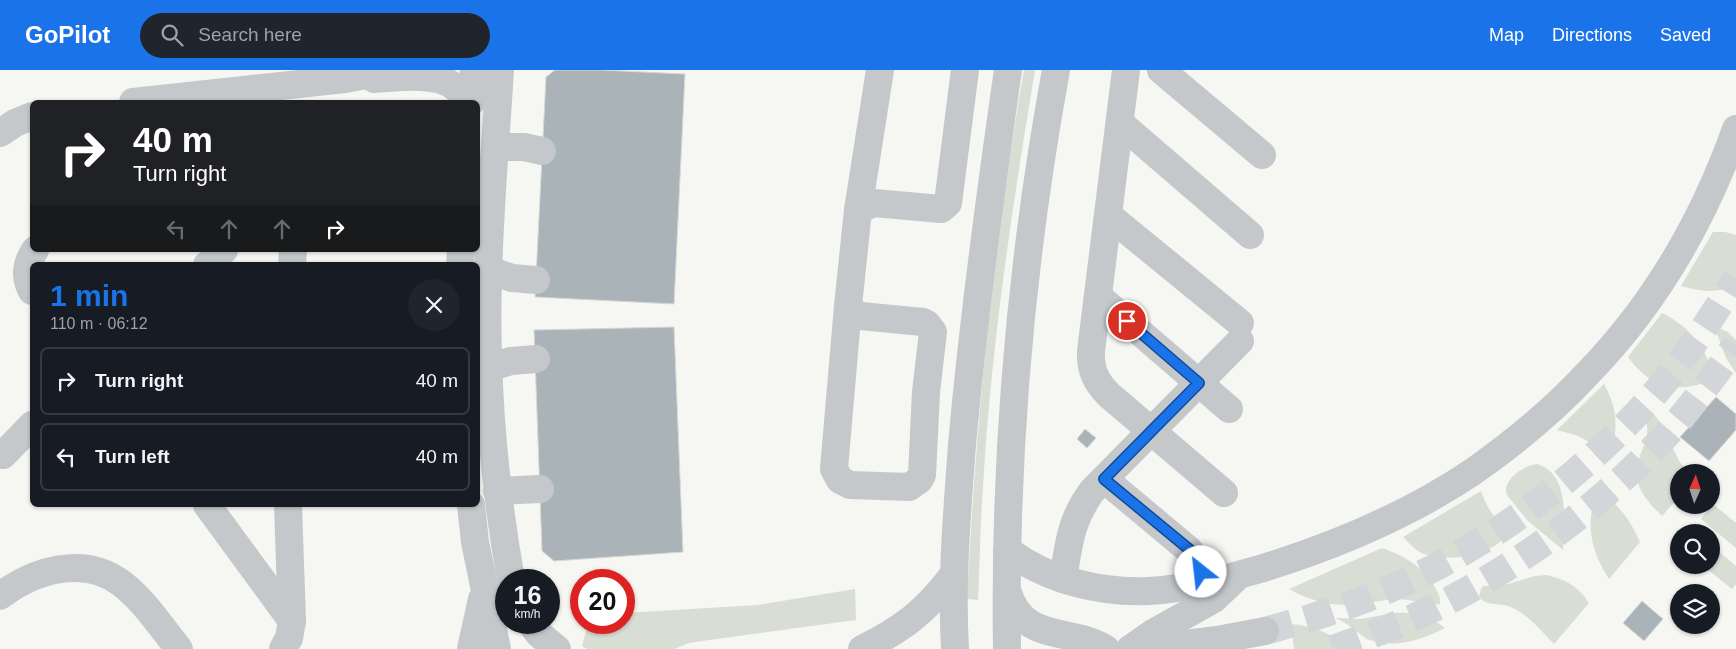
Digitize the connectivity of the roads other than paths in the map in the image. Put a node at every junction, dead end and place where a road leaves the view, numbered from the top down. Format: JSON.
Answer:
{"nodes":[{"id":1,"x":393,"y":70,"type":"edge"},
{"id":2,"x":474,"y":70,"type":"edge"},
{"id":3,"x":500,"y":70,"type":"edge"},
{"id":4,"x":880,"y":70,"type":"edge"},
{"id":5,"x":965,"y":70,"type":"edge"},
{"id":6,"x":1008,"y":70,"type":"edge"},
{"id":7,"x":1056,"y":70,"type":"edge"},
{"id":8,"x":1126,"y":70,"type":"edge"},
{"id":9,"x":1161,"y":70,"type":"edge"},
{"id":10,"x":345,"y":79,"type":"junction"},
{"id":11,"x":151,"y":100,"type":"edge"},
{"id":12,"x":467,"y":100,"type":"edge"},
{"id":13,"x":469,"y":100,"type":"edge"},
{"id":14,"x":30,"y":117,"type":"edge"},
{"id":15,"x":1120,"y":123,"type":"junction"},
{"id":16,"x":1736,"y":129,"type":"edge"},
{"id":17,"x":0,"y":133,"type":"edge"},
{"id":18,"x":495,"y":147,"type":"junction"},
{"id":19,"x":542,"y":151,"type":"dead end"},
{"id":20,"x":1262,"y":155,"type":"dead end"},
{"id":21,"x":858,"y":210,"type":"junction"},
{"id":22,"x":1108,"y":215,"type":"junction"},
{"id":23,"x":1250,"y":235,"type":"dead end"},
{"id":24,"x":34,"y":252,"type":"edge"},
{"id":25,"x":222,"y":252,"type":"edge"},
{"id":26,"x":210,"y":262,"type":"edge"},
{"id":27,"x":489,"y":270,"type":"junction"},
{"id":28,"x":536,"y":280,"type":"dead end"},
{"id":29,"x":30,"y":287,"type":"edge"},
{"id":30,"x":1098,"y":296,"type":"junction"},
{"id":31,"x":848,"y":306,"type":"junction"},
{"id":32,"x":536,"y":359,"type":"dead end"},
{"id":33,"x":488,"y":368,"type":"junction"},
{"id":34,"x":1199,"y":383,"type":"junction"},
{"id":35,"x":926,"y":392,"type":"junction"},
{"id":36,"x":966,"y":395,"type":"junction"},
{"id":37,"x":1229,"y":409,"type":"dead end"},
{"id":38,"x":30,"y":427,"type":"edge"},
{"id":39,"x":1151,"y":431,"type":"junction"},
{"id":40,"x":3,"y":454,"type":"dead end"},
{"id":41,"x":1104,"y":479,"type":"junction"},
{"id":42,"x":540,"y":489,"type":"dead end"},
{"id":43,"x":497,"y":490,"type":"junction"},
{"id":44,"x":1224,"y":493,"type":"dead end"},
{"id":45,"x":208,"y":507,"type":"edge"},
{"id":46,"x":288,"y":507,"type":"edge"},
{"id":47,"x":470,"y":507,"type":"edge"},
{"id":48,"x":1007,"y":550,"type":"junction"},
{"id":49,"x":509,"y":569,"type":"edge"},
{"id":50,"x":954,"y":574,"type":"junction"},
{"id":51,"x":1240,"y":574,"type":"junction"},
{"id":52,"x":1063,"y":579,"type":"junction"},
{"id":53,"x":1203,"y":583,"type":"junction"},
{"id":54,"x":485,"y":587,"type":"junction"},
{"id":55,"x":1006,"y":590,"type":"junction"},
{"id":56,"x":0,"y":596,"type":"edge"},
{"id":57,"x":292,"y":621,"type":"junction"},
{"id":58,"x":1265,"y":631,"type":"tunnel mouth"},
{"id":59,"x":521,"y":634,"type":"edge"},
{"id":60,"x":539,"y":634,"type":"edge"},
{"id":61,"x":180,"y":649,"type":"edge"},
{"id":62,"x":283,"y":649,"type":"edge"},
{"id":63,"x":471,"y":649,"type":"edge"},
{"id":64,"x":497,"y":649,"type":"edge"},
{"id":65,"x":524,"y":649,"type":"edge"},
{"id":66,"x":557,"y":649,"type":"edge"},
{"id":67,"x":862,"y":649,"type":"edge"},
{"id":68,"x":955,"y":649,"type":"edge"},
{"id":69,"x":1007,"y":649,"type":"edge"},
{"id":70,"x":1106,"y":649,"type":"edge"},
{"id":71,"x":1130,"y":649,"type":"edge"},
{"id":72,"x":1146,"y":649,"type":"edge"}],
"edges":[{"from":1,"to":10,"type":"street"},
{"from":2,"to":13,"type":"street"},
{"from":3,"to":18,"type":"street"},
{"from":4,"to":21,"type":"street"},
{"from":5,"to":21,"type":"street"},
{"from":6,"to":36,"type":"street"},
{"from":7,"to":48,"type":"street"},
{"from":8,"to":15,"type":"street"},
{"from":9,"to":20,"type":"street"},
{"from":10,"to":11,"type":"street"},
{"from":10,"to":12,"type":"street"},
{"from":14,"to":17,"type":"street"},
{"from":15,"to":22,"type":"street"},
{"from":15,"to":23,"type":"street"},
{"from":16,"to":51,"type":"street"},
{"from":18,"to":19,"type":"street"},
{"from":18,"to":27,"type":"street"},
{"from":21,"to":31,"type":"street"},
{"from":22,"to":30,"type":"street"},
{"from":22,"to":34,"type":"street"},
{"from":24,"to":29,"type":"street"},
{"from":25,"to":26,"type":"street"},
{"from":27,"to":28,"type":"street"},
{"from":27,"to":33,"type":"street"},
{"from":30,"to":34,"type":"street"},
{"from":30,"to":39,"type":"street"},
{"from":31,"to":35,"type":"street"},
{"from":31,"to":35,"type":"street"},
{"from":32,"to":33,"type":"street"},
{"from":33,"to":43,"type":"street"},
{"from":34,"to":37,"type":"street"},
{"from":34,"to":39,"type":"street"},
{"from":35,"to":36,"type":"street"},
{"from":36,"to":50,"type":"street"},
{"from":38,"to":40,"type":"street"},
{"from":39,"to":41,"type":"street"},
{"from":39,"to":44,"type":"street"},
{"from":41,"to":52,"type":"street"},
{"from":41,"to":53,"type":"street"},
{"from":42,"to":43,"type":"street"},
{"from":43,"to":49,"type":"street"},
{"from":45,"to":57,"type":"street"},
{"from":46,"to":57,"type":"street"},
{"from":47,"to":54,"type":"street"},
{"from":48,"to":52,"type":"street"},
{"from":48,"to":55,"type":"street"},
{"from":50,"to":67,"type":"street"},
{"from":50,"to":68,"type":"street"},
{"from":51,"to":53,"type":"street"},
{"from":51,"to":71,"type":"street"},
{"from":52,"to":53,"type":"street"},
{"from":54,"to":63,"type":"street"},
{"from":54,"to":64,"type":"street"},
{"from":55,"to":69,"type":"street"},
{"from":55,"to":70,"type":"street"},
{"from":56,"to":61,"type":"street"},
{"from":57,"to":62,"type":"street"},
{"from":58,"to":72,"type":"street"},
{"from":59,"to":65,"type":"street"},
{"from":60,"to":66,"type":"street"}]}
